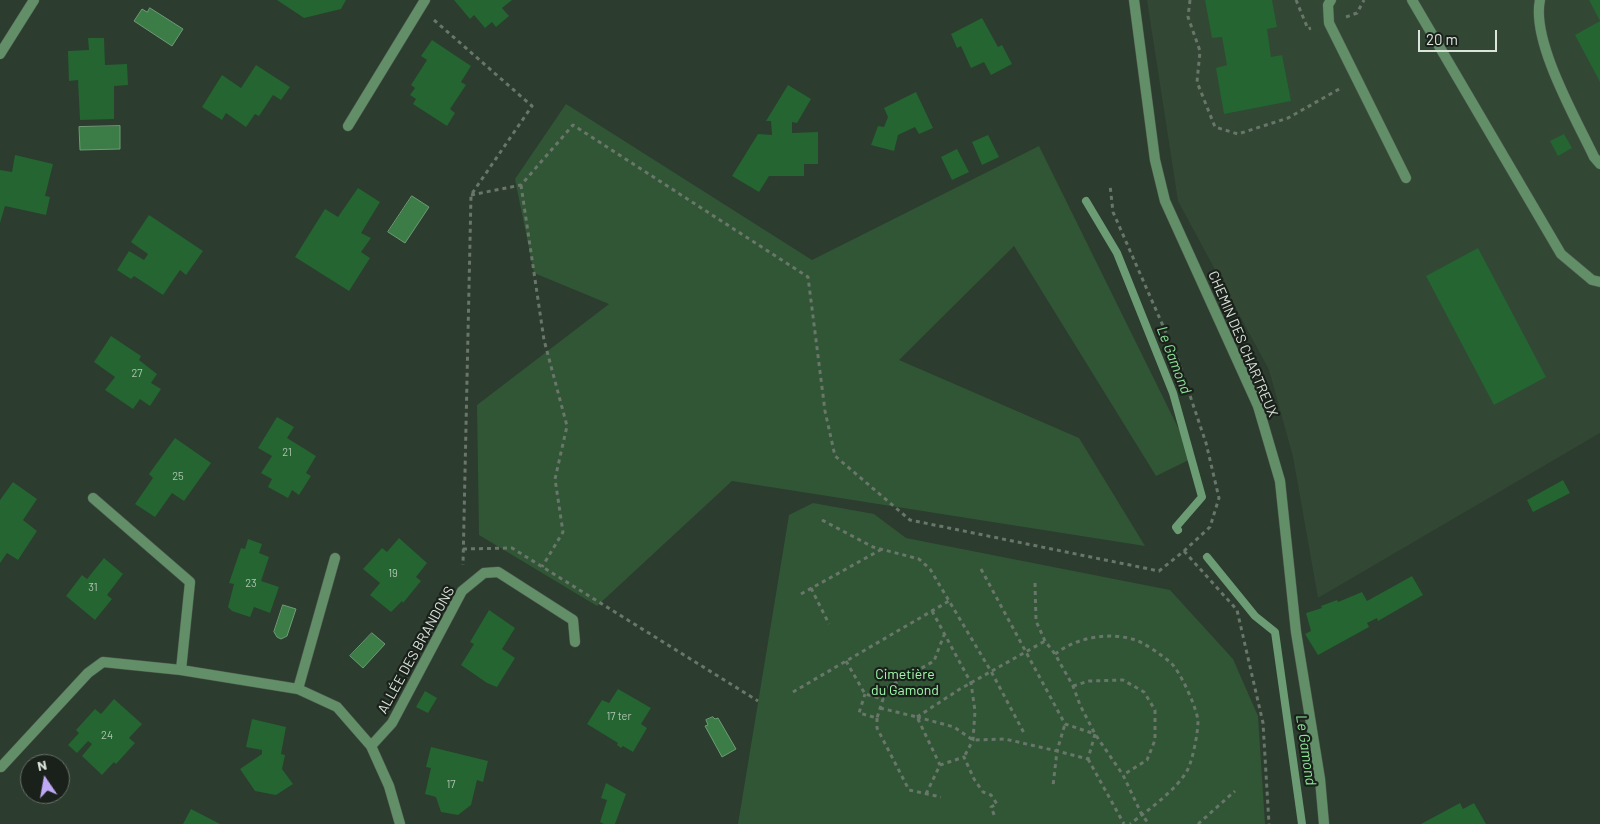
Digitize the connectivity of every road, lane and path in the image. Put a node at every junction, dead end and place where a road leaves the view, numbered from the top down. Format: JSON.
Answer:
{"nodes":[{"id":1,"x":34,"y":0,"type":"edge"},
{"id":2,"x":1134,"y":0,"type":"edge"},
{"id":3,"x":1190,"y":0,"type":"edge"},
{"id":4,"x":1331,"y":0,"type":"edge"},
{"id":5,"x":1412,"y":0,"type":"edge"},
{"id":6,"x":1540,"y":0,"type":"edge"},
{"id":7,"x":423,"y":4,"type":"edge"},
{"id":8,"x":0,"y":54,"type":"edge"},
{"id":9,"x":1357,"y":79,"type":"junction"},
{"id":10,"x":348,"y":126,"type":"dead end"},
{"id":11,"x":1600,"y":164,"type":"edge"},
{"id":12,"x":1406,"y":178,"type":"dead end"},
{"id":13,"x":521,"y":185,"type":"junction"},
{"id":14,"x":1110,"y":185,"type":"dead end"},
{"id":15,"x":471,"y":196,"type":"junction"},
{"id":16,"x":1600,"y":282,"type":"edge"},
{"id":17,"x":93,"y":498,"type":"dead end"},
{"id":18,"x":822,"y":520,"type":"dead end"},
{"id":19,"x":463,"y":549,"type":"junction"},
{"id":20,"x":882,"y":549,"type":"junction"},
{"id":21,"x":1184,"y":551,"type":"junction"},
{"id":22,"x":335,"y":558,"type":"dead end"},
{"id":23,"x":542,"y":567,"type":"junction"},
{"id":24,"x":981,"y":569,"type":"dead end"},
{"id":25,"x":1035,"y":583,"type":"dead end"},
{"id":26,"x":811,"y":588,"type":"junction"},
{"id":27,"x":462,"y":591,"type":"junction"},
{"id":28,"x":801,"y":594,"type":"dead end"},
{"id":29,"x":949,"y":601,"type":"junction"},
{"id":30,"x":932,"y":611,"type":"junction"},
{"id":31,"x":829,"y":624,"type":"dead end"},
{"id":32,"x":944,"y":634,"type":"junction"},
{"id":33,"x":1045,"y":641,"type":"junction"},
{"id":34,"x":576,"y":642,"type":"dead end"},
{"id":35,"x":1026,"y":652,"type":"junction"},
{"id":36,"x":1056,"y":654,"type":"junction"},
{"id":37,"x":846,"y":661,"type":"junction"},
{"id":38,"x":181,"y":670,"type":"junction"},
{"id":39,"x":992,"y":672,"type":"junction"},
{"id":40,"x":971,"y":683,"type":"junction"},
{"id":41,"x":1073,"y":686,"type":"junction"},
{"id":42,"x":298,"y":689,"type":"junction"},
{"id":43,"x":793,"y":692,"type":"dead end"},
{"id":44,"x":865,"y":694,"type":"junction"},
{"id":45,"x":872,"y":696,"type":"junction"},
{"id":46,"x":758,"y":701,"type":"dead end"},
{"id":47,"x":880,"y":708,"type":"junction"},
{"id":48,"x":917,"y":717,"type":"junction"},
{"id":49,"x":877,"y":718,"type":"junction"},
{"id":50,"x":1066,"y":724,"type":"junction"},
{"id":51,"x":1024,"y":733,"type":"dead end"},
{"id":52,"x":1095,"y":734,"type":"junction"},
{"id":53,"x":972,"y":740,"type":"junction"},
{"id":54,"x":371,"y":746,"type":"junction"},
{"id":55,"x":1057,"y":751,"type":"junction"},
{"id":56,"x":964,"y":757,"type":"junction"},
{"id":57,"x":1088,"y":759,"type":"junction"},
{"id":58,"x":940,"y":765,"type":"junction"},
{"id":59,"x":1,"y":767,"type":"edge"},
{"id":60,"x":1123,"y":775,"type":"junction"},
{"id":61,"x":1053,"y":786,"type":"dead end"},
{"id":62,"x":1235,"y":791,"type":"dead end"},
{"id":63,"x":926,"y":794,"type":"junction"},
{"id":64,"x":941,"y":797,"type":"dead end"},
{"id":65,"x":1142,"y":814,"type":"junction"},
{"id":66,"x":995,"y":817,"type":"dead end"},
{"id":67,"x":400,"y":824,"type":"edge"},
{"id":68,"x":1124,"y":824,"type":"edge"},
{"id":69,"x":1130,"y":824,"type":"edge"},
{"id":70,"x":1149,"y":824,"type":"edge"},
{"id":71,"x":1198,"y":824,"type":"edge"},
{"id":72,"x":1269,"y":824,"type":"edge"},
{"id":73,"x":1324,"y":824,"type":"edge"}],
"edges":[{"from":1,"to":8,"type":"street"},
{"from":2,"to":73,"type":"street","name":"CHEMIN DES CHARTREUX"},
{"from":3,"to":9,"type":"path"},
{"from":4,"to":9,"type":"street"},
{"from":5,"to":16,"type":"street"},
{"from":6,"to":11,"type":"street"},
{"from":7,"to":10,"type":"street"},
{"from":7,"to":15,"type":"path"},
{"from":9,"to":12,"type":"street"},
{"from":13,"to":15,"type":"path"},
{"from":13,"to":21,"type":"path"},
{"from":13,"to":23,"type":"path"},
{"from":14,"to":21,"type":"path"},
{"from":15,"to":19,"type":"path"},
{"from":17,"to":38,"type":"street"},
{"from":18,"to":20,"type":"path"},
{"from":19,"to":23,"type":"path"},
{"from":19,"to":27,"type":"path"},
{"from":20,"to":26,"type":"path"},
{"from":20,"to":29,"type":"path"},
{"from":21,"to":72,"type":"path"},
{"from":22,"to":42,"type":"street"},
{"from":23,"to":46,"type":"path"},
{"from":24,"to":35,"type":"path"},
{"from":25,"to":33,"type":"path"},
{"from":26,"to":28,"type":"path"},
{"from":26,"to":31,"type":"path"},
{"from":27,"to":34,"type":"street","name":"ALLÉE DES BRANDONS"},
{"from":27,"to":54,"type":"street","name":"ALLÉE DES BRANDONS"},
{"from":29,"to":30,"type":"path"},
{"from":29,"to":39,"type":"path"},
{"from":30,"to":32,"type":"path"},
{"from":30,"to":37,"type":"path"},
{"from":32,"to":40,"type":"path"},
{"from":32,"to":45,"type":"path"},
{"from":33,"to":35,"type":"path"},
{"from":33,"to":36,"type":"path"},
{"from":35,"to":39,"type":"path"},
{"from":35,"to":50,"type":"path"},
{"from":36,"to":41,"type":"path"},
{"from":36,"to":65,"type":"path"},
{"from":37,"to":43,"type":"path"},
{"from":37,"to":44,"type":"path"},
{"from":38,"to":42,"type":"street"},
{"from":38,"to":59,"type":"street"},
{"from":39,"to":40,"type":"path"},
{"from":39,"to":51,"type":"path"},
{"from":40,"to":48,"type":"path"},
{"from":40,"to":53,"type":"path"},
{"from":41,"to":52,"type":"path"},
{"from":41,"to":60,"type":"path"},
{"from":42,"to":54,"type":"street"},
{"from":44,"to":45,"type":"path"},
{"from":44,"to":49,"type":"path"},
{"from":45,"to":47,"type":"path"},
{"from":47,"to":48,"type":"path"},
{"from":47,"to":49,"type":"path"},
{"from":48,"to":53,"type":"path"},
{"from":48,"to":58,"type":"path"},
{"from":49,"to":63,"type":"path"},
{"from":50,"to":52,"type":"path"},
{"from":50,"to":55,"type":"path"},
{"from":52,"to":57,"type":"path"},
{"from":52,"to":60,"type":"path"},
{"from":53,"to":55,"type":"path"},
{"from":53,"to":56,"type":"path"},
{"from":54,"to":67,"type":"street"},
{"from":55,"to":57,"type":"path"},
{"from":55,"to":61,"type":"path"},
{"from":56,"to":58,"type":"path"},
{"from":56,"to":66,"type":"path"},
{"from":57,"to":68,"type":"path"},
{"from":58,"to":63,"type":"path"},
{"from":60,"to":65,"type":"path"},
{"from":62,"to":71,"type":"path"},
{"from":63,"to":64,"type":"path"},
{"from":65,"to":69,"type":"path"},
{"from":65,"to":70,"type":"path"}]}
